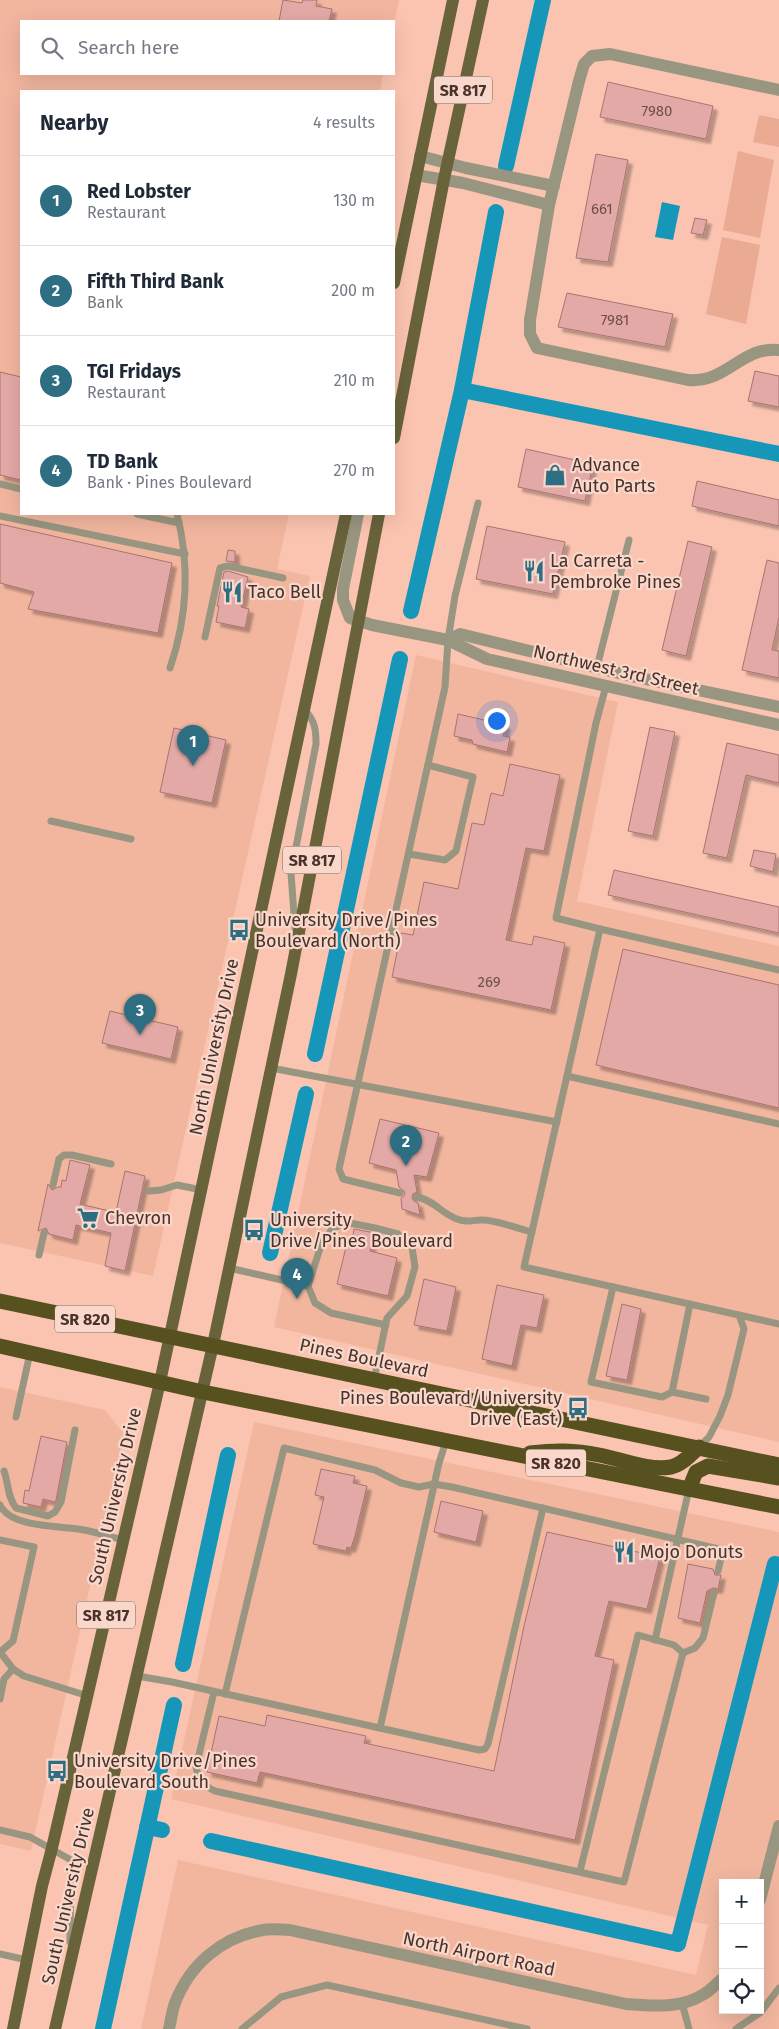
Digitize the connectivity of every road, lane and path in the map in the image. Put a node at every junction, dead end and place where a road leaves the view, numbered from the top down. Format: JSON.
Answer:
{"nodes":[{"id":1,"x":453,"y":0,"type":"edge"},
{"id":2,"x":482,"y":0,"type":"edge"},
{"id":3,"x":779,"y":90,"type":"edge"},
{"id":4,"x":420,"y":156,"type":"junction"},
{"id":5,"x":447,"y":163,"type":"junction"},
{"id":6,"x":416,"y":175,"type":"junction"},
{"id":7,"x":444,"y":179,"type":"junction"},
{"id":8,"x":554,"y":186,"type":"junction"},
{"id":9,"x":550,"y":205,"type":"junction"},
{"id":10,"x":395,"y":279,"type":"edge"},
{"id":11,"x":779,"y":350,"type":"edge"},
{"id":12,"x":395,"y":433,"type":"edge"},
{"id":13,"x":0,"y":484,"type":"edge"},
{"id":14,"x":20,"y":489,"type":"edge"},
{"id":15,"x":478,"y":503,"type":"dead end"},
{"id":16,"x":142,"y":515,"type":"edge"},
{"id":17,"x":177,"y":515,"type":"edge"},
{"id":18,"x":346,"y":515,"type":"edge"},
{"id":19,"x":358,"y":515,"type":"edge"},
{"id":20,"x":379,"y":515,"type":"edge"},
{"id":21,"x":0,"y":516,"type":"edge"},
{"id":22,"x":179,"y":523,"type":"junction"},
{"id":23,"x":629,"y":540,"type":"dead end"},
{"id":24,"x":185,"y":554,"type":"junction"},
{"id":25,"x":283,"y":578,"type":"dead end"},
{"id":26,"x":358,"y":622,"type":"junction"},
{"id":27,"x":204,"y":637,"type":"dead end"},
{"id":28,"x":448,"y":640,"type":"junction"},
{"id":29,"x":597,"y":667,"type":"junction"},
{"id":30,"x":170,"y":668,"type":"dead end"},
{"id":31,"x":606,"y":686,"type":"junction"},
{"id":32,"x":779,"y":707,"type":"edge"},
{"id":33,"x":305,"y":710,"type":"junction"},
{"id":34,"x":779,"y":725,"type":"edge"},
{"id":35,"x":428,"y":765,"type":"junction"},
{"id":36,"x":51,"y":821,"type":"dead end"},
{"id":37,"x":131,"y":840,"type":"dead end"},
{"id":38,"x":409,"y":854,"type":"junction"},
{"id":39,"x":600,"y":929,"type":"junction"},
{"id":40,"x":296,"y":941,"type":"junction"},
{"id":41,"x":779,"y":970,"type":"edge"},
{"id":42,"x":271,"y":1068,"type":"junction"},
{"id":43,"x":567,"y":1076,"type":"junction"},
{"id":44,"x":358,"y":1084,"type":"junction"},
{"id":45,"x":557,"y":1122,"type":"junction"},
{"id":46,"x":779,"y":1124,"type":"edge"},
{"id":47,"x":111,"y":1164,"type":"dead end"},
{"id":48,"x":53,"y":1186,"type":"dead end"},
{"id":49,"x":202,"y":1190,"type":"junction"},
{"id":50,"x":149,"y":1191,"type":"dead end"},
{"id":51,"x":400,"y":1192,"type":"dead end"},
{"id":52,"x":417,"y":1197,"type":"dead end"},
{"id":53,"x":532,"y":1232,"type":"junction"},
{"id":54,"x":44,"y":1233,"type":"dead end"},
{"id":55,"x":39,"y":1255,"type":"dead end"},
{"id":56,"x":229,"y":1268,"type":"junction"},
{"id":57,"x":308,"y":1286,"type":"junction"},
{"id":58,"x":613,"y":1287,"type":"junction"},
{"id":59,"x":0,"y":1301,"type":"edge"},
{"id":60,"x":690,"y":1304,"type":"junction"},
{"id":61,"x":739,"y":1315,"type":"junction"},
{"id":62,"x":779,"y":1324,"type":"edge"},
{"id":63,"x":386,"y":1325,"type":"junction"},
{"id":64,"x":170,"y":1338,"type":"junction"},
{"id":65,"x":213,"y":1345,"type":"junction"},
{"id":66,"x":0,"y":1346,"type":"edge"},
{"id":67,"x":30,"y":1353,"type":"junction"},
{"id":68,"x":374,"y":1380,"type":"junction"},
{"id":69,"x":160,"y":1382,"type":"junction"},
{"id":70,"x":203,"y":1392,"type":"junction"},
{"id":71,"x":672,"y":1392,"type":"junction"},
{"id":72,"x":706,"y":1399,"type":"dead end"},
{"id":73,"x":16,"y":1417,"type":"dead end"},
{"id":74,"x":75,"y":1430,"type":"dead end"},
{"id":75,"x":446,"y":1441,"type":"junction"},
{"id":76,"x":699,"y":1447,"type":"junction"},
{"id":77,"x":514,"y":1454,"type":"junction"},
{"id":78,"x":779,"y":1465,"type":"edge"},
{"id":79,"x":4,"y":1471,"type":"dead end"},
{"id":80,"x":779,"y":1478,"type":"edge"},
{"id":81,"x":434,"y":1484,"type":"junction"},
{"id":82,"x":689,"y":1489,"type":"junction"},
{"id":83,"x":0,"y":1505,"type":"edge"},
{"id":84,"x":779,"y":1507,"type":"edge"},
{"id":85,"x":543,"y":1508,"type":"junction"},
{"id":86,"x":679,"y":1538,"type":"junction"},
{"id":87,"x":0,"y":1540,"type":"edge"},
{"id":88,"x":123,"y":1540,"type":"junction"},
{"id":89,"x":718,"y":1570,"type":"dead end"},
{"id":90,"x":714,"y":1593,"type":"dead end"},
{"id":91,"x":655,"y":1640,"type":"junction"},
{"id":92,"x":0,"y":1652,"type":"edge"},
{"id":93,"x":683,"y":1653,"type":"junction"},
{"id":94,"x":13,"y":1669,"type":"junction"},
{"id":95,"x":137,"y":1676,"type":"junction"},
{"id":96,"x":214,"y":1692,"type":"junction"},
{"id":97,"x":225,"y":1694,"type":"junction"},
{"id":98,"x":88,"y":1696,"type":"junction"},
{"id":99,"x":0,"y":1699,"type":"edge"},
{"id":100,"x":380,"y":1728,"type":"junction"},
{"id":101,"x":779,"y":1826,"type":"edge"},
{"id":102,"x":0,"y":1830,"type":"edge"},
{"id":103,"x":52,"y":1848,"type":"junction"},
{"id":104,"x":580,"y":1871,"type":"junction"},
{"id":105,"x":764,"y":1884,"type":"edge"},
{"id":106,"x":0,"y":1954,"type":"edge"},
{"id":107,"x":27,"y":1960,"type":"junction"},
{"id":108,"x":70,"y":1962,"type":"junction"},
{"id":109,"x":719,"y":1981,"type":"edge"},
{"id":110,"x":779,"y":1988,"type":"edge"},
{"id":111,"x":682,"y":2003,"type":"junction"},
{"id":112,"x":13,"y":2029,"type":"edge"},
{"id":113,"x":55,"y":2029,"type":"edge"},
{"id":114,"x":169,"y":2029,"type":"edge"},
{"id":115,"x":242,"y":2029,"type":"edge"},
{"id":116,"x":527,"y":2029,"type":"edge"},
{"id":117,"x":689,"y":2029,"type":"edge"},
{"id":118,"x":736,"y":2029,"type":"edge"}],
"edges":[{"from":1,"to":4,"type":"main road","number":"SR 817"},
{"from":2,"to":5,"type":"main road","number":"SR 817"},
{"from":3,"to":8,"type":"street"},
{"from":4,"to":5,"type":"street"},
{"from":4,"to":6,"type":"main road","number":"SR 817"},
{"from":5,"to":7,"type":"main road","number":"SR 817"},
{"from":5,"to":8,"type":"street"},
{"from":6,"to":7,"type":"street"},
{"from":6,"to":10,"type":"main road","number":"SR 817"},
{"from":7,"to":9,"type":"street"},
{"from":7,"to":12,"type":"main road","number":"SR 817"},
{"from":8,"to":9,"type":"street"},
{"from":9,"to":11,"type":"street"},
{"from":13,"to":14,"type":"lane"},
{"from":15,"to":28,"type":"lane"},
{"from":16,"to":22,"type":"lane"},
{"from":17,"to":22,"type":"lane"},
{"from":18,"to":33,"type":"main road","name":"North University Drive","number":"SR 817"},
{"from":19,"to":26,"type":"street"},
{"from":20,"to":26,"type":"main road","number":"SR 817"},
{"from":21,"to":24,"type":"lane"},
{"from":22,"to":24,"type":"lane"},
{"from":23,"to":29,"type":"lane"},
{"from":24,"to":30,"type":"lane"},
{"from":25,"to":27,"type":"lane"},
{"from":26,"to":28,"type":"street","name":"Northwest 3rd Street"},
{"from":26,"to":40,"type":"main road","number":"SR 817"},
{"from":28,"to":29,"type":"street","name":"Northwest 3rd Street"},
{"from":28,"to":31,"type":"street","name":"Northwest 3rd Street"},
{"from":28,"to":35,"type":"lane"},
{"from":29,"to":32,"type":"street","name":"Northwest 3rd Street"},
{"from":31,"to":34,"type":"street","name":"Northwest 3rd Street"},
{"from":31,"to":39,"type":"lane"},
{"from":33,"to":40,"type":"lane"},
{"from":33,"to":49,"type":"main road","name":"North University Drive","number":"SR 817"},
{"from":35,"to":38,"type":"lane"},
{"from":35,"to":38,"type":"lane"},
{"from":36,"to":37,"type":"lane"},
{"from":38,"to":44,"type":"lane"},
{"from":39,"to":41,"type":"lane"},
{"from":39,"to":43,"type":"lane"},
{"from":40,"to":42,"type":"main road","number":"SR 817"},
{"from":42,"to":44,"type":"lane"},
{"from":42,"to":56,"type":"main road","number":"SR 817"},
{"from":43,"to":45,"type":"lane"},
{"from":43,"to":46,"type":"lane"},
{"from":44,"to":45,"type":"lane"},
{"from":44,"to":51,"type":"lane"},
{"from":45,"to":53,"type":"lane"},
{"from":47,"to":48,"type":"lane"},
{"from":49,"to":50,"type":"lane"},
{"from":49,"to":64,"type":"main road","name":"North University Drive","number":"SR 817"},
{"from":52,"to":53,"type":"lane"},
{"from":53,"to":58,"type":"lane"},
{"from":54,"to":55,"type":"lane"},
{"from":56,"to":57,"type":"lane"},
{"from":56,"to":65,"type":"main road","number":"SR 817"},
{"from":57,"to":63,"type":"lane"},
{"from":57,"to":63,"type":"lane"},
{"from":58,"to":60,"type":"lane"},
{"from":58,"to":71,"type":"lane"},
{"from":59,"to":64,"type":"highway","name":"Pines Boulevard","number":"SR 820"},
{"from":60,"to":61,"type":"lane"},
{"from":60,"to":71,"type":"lane"},
{"from":61,"to":62,"type":"lane"},
{"from":61,"to":76,"type":"lane"},
{"from":63,"to":68,"type":"lane"},
{"from":64,"to":65,"type":"highway","name":"Pines Boulevard","number":"SR 820"},
{"from":64,"to":69,"type":"main road","name":"North University Drive","number":"SR 817"},
{"from":65,"to":68,"type":"highway","name":"Pines Boulevard","number":"SR 820"},
{"from":65,"to":70,"type":"main road","number":"SR 817"},
{"from":66,"to":67,"type":"highway","number":"SR 820"},
{"from":67,"to":69,"type":"highway","number":"SR 820"},
{"from":67,"to":73,"type":"lane"},
{"from":68,"to":76,"type":"highway","name":"Pines Boulevard","number":"SR 820"},
{"from":69,"to":70,"type":"highway","number":"SR 820"},
{"from":69,"to":88,"type":"main road","name":"South University Drive","number":"SR 817"},
{"from":70,"to":75,"type":"highway","number":"SR 820"},
{"from":70,"to":95,"type":"main road","name":"South University Drive","number":"SR 817"},
{"from":71,"to":72,"type":"lane"},
{"from":74,"to":79,"type":"lane"},
{"from":75,"to":77,"type":"highway","number":"SR 820"},
{"from":75,"to":81,"type":"lane"},
{"from":76,"to":77,"type":"highway"},
{"from":76,"to":78,"type":"highway","name":"Pines Boulevard","number":"SR 820"},
{"from":77,"to":82,"type":"highway","number":"SR 820"},
{"from":80,"to":82,"type":"highway"},
{"from":81,"to":85,"type":"lane"},
{"from":81,"to":97,"type":"lane"},
{"from":81,"to":100,"type":"lane"},
{"from":82,"to":84,"type":"highway","number":"SR 820"},
{"from":82,"to":86,"type":"lane"},
{"from":83,"to":88,"type":"lane"},
{"from":85,"to":86,"type":"lane"},
{"from":85,"to":100,"type":"lane"},
{"from":86,"to":89,"type":"lane"},
{"from":86,"to":91,"type":"lane"},
{"from":87,"to":92,"type":"lane"},
{"from":88,"to":98,"type":"main road","name":"South University Drive","number":"SR 817"},
{"from":90,"to":93,"type":"lane"},
{"from":91,"to":93,"type":"lane"},
{"from":91,"to":104,"type":"lane"},
{"from":92,"to":94,"type":"lane"},
{"from":93,"to":104,"type":"lane"},
{"from":94,"to":98,"type":"lane"},
{"from":94,"to":99,"type":"lane"},
{"from":95,"to":96,"type":"lane"},
{"from":95,"to":108,"type":"main road","name":"South University Drive","number":"SR 817"},
{"from":96,"to":97,"type":"lane"},
{"from":96,"to":104,"type":"lane"},
{"from":97,"to":100,"type":"lane"},
{"from":98,"to":103,"type":"main road","name":"South University Drive","number":"SR 817"},
{"from":101,"to":105,"type":"street"},
{"from":102,"to":103,"type":"lane"},
{"from":103,"to":107,"type":"main road","name":"South University Drive","number":"SR 817"},
{"from":103,"to":108,"type":"lane"},
{"from":106,"to":107,"type":"lane"},
{"from":107,"to":112,"type":"main road","name":"South University Drive","number":"SR 817"},
{"from":108,"to":113,"type":"main road","name":"South University Drive","number":"SR 817"},
{"from":109,"to":111,"type":"street","name":"North Airport Road"},
{"from":110,"to":118,"type":"lane"},
{"from":111,"to":114,"type":"street","name":"North Airport Road"},
{"from":111,"to":117,"type":"lane"},
{"from":115,"to":116,"type":"lane"}]}
